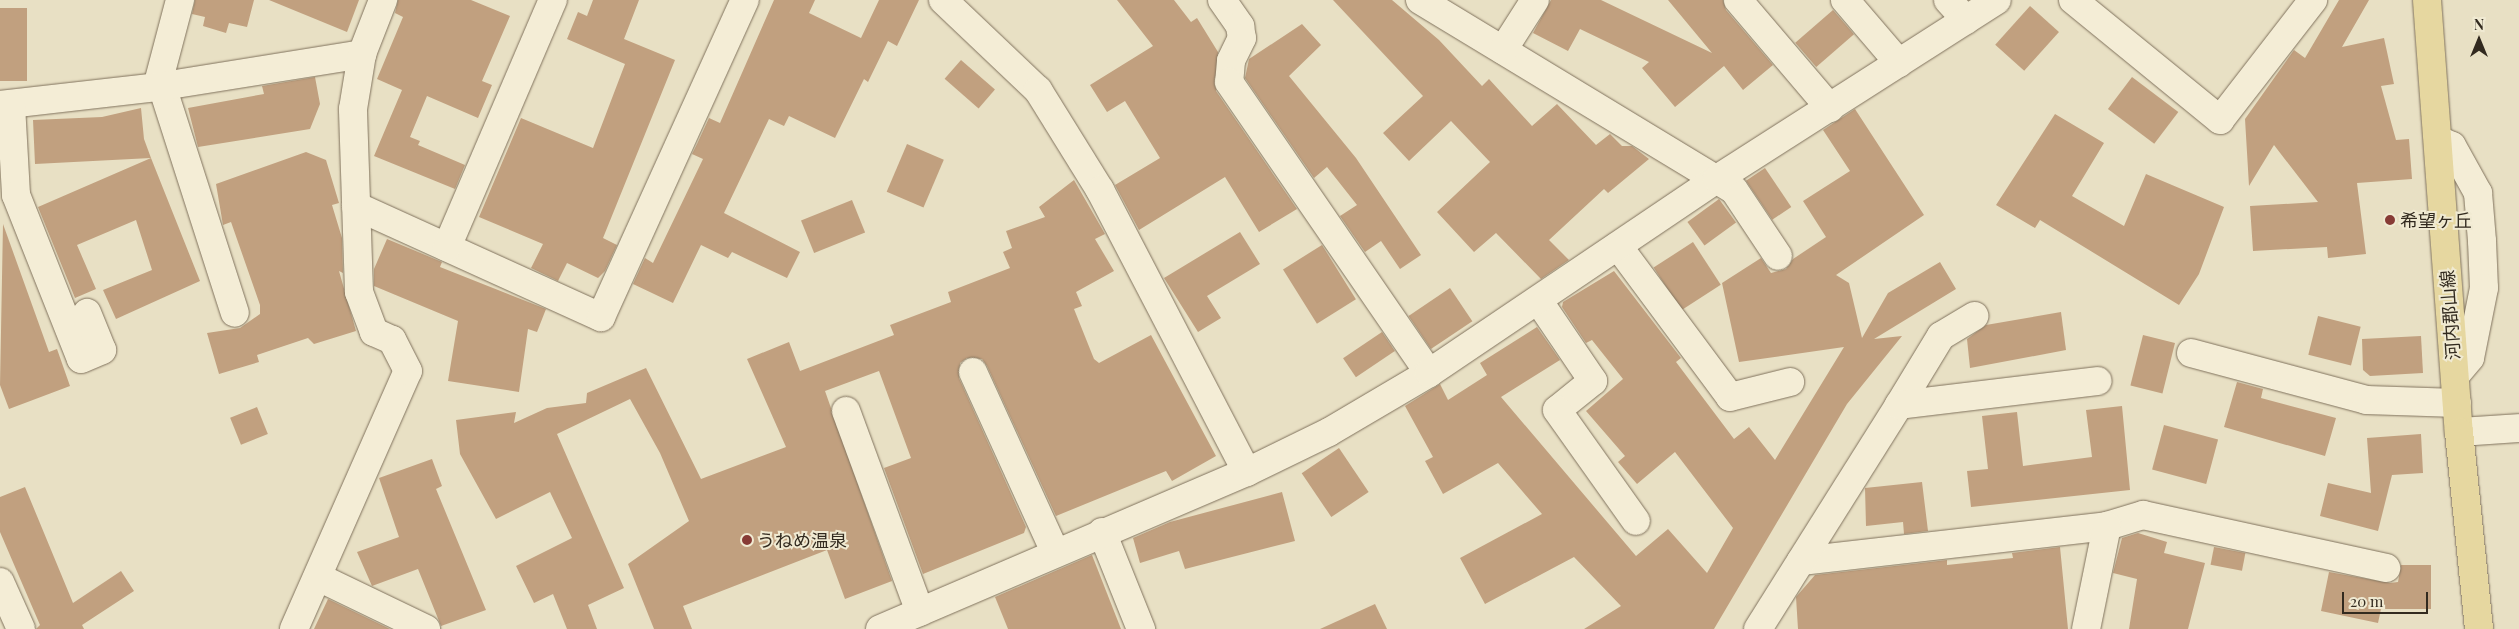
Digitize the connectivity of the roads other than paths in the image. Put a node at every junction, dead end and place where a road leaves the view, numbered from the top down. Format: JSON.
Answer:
{"nodes":[{"id":1,"x":180,"y":0,"type":"edge"},
{"id":2,"x":383,"y":0,"type":"edge"},
{"id":3,"x":553,"y":0,"type":"edge"},
{"id":4,"x":745,"y":0,"type":"edge"},
{"id":5,"x":943,"y":0,"type":"edge"},
{"id":6,"x":1222,"y":0,"type":"edge"},
{"id":7,"x":1420,"y":0,"type":"edge"},
{"id":8,"x":1535,"y":0,"type":"edge"},
{"id":9,"x":1738,"y":0,"type":"edge"},
{"id":10,"x":1845,"y":0,"type":"edge"},
{"id":11,"x":1948,"y":0,"type":"edge"},
{"id":12,"x":1998,"y":0,"type":"edge"},
{"id":13,"x":2072,"y":0,"type":"edge"},
{"id":14,"x":2313,"y":0,"type":"edge"},
{"id":15,"x":2427,"y":0,"type":"edge"},
{"id":16,"x":1966,"y":20,"type":"junction"},
{"id":17,"x":1503,"y":50,"type":"junction"},
{"id":18,"x":362,"y":54,"type":"junction"},
{"id":19,"x":1899,"y":63,"type":"junction"},
{"id":20,"x":159,"y":87,"type":"junction"},
{"id":21,"x":6,"y":105,"type":"edge"},
{"id":22,"x":1830,"y":108,"type":"junction"},
{"id":23,"x":2438,"y":140,"type":"junction"},
{"id":24,"x":1717,"y":179,"type":"junction"},
{"id":25,"x":356,"y":206,"type":"junction"},
{"id":26,"x":1618,"y":246,"type":"junction"},
{"id":27,"x":447,"y":247,"type":"junction"},
{"id":28,"x":1778,"y":256,"type":"dead end"},
{"id":29,"x":1538,"y":300,"type":"junction"},
{"id":30,"x":87,"y":312,"type":"dead end"},
{"id":31,"x":235,"y":313,"type":"dead end"},
{"id":32,"x":1974,"y":316,"type":"dead end"},
{"id":33,"x":2191,"y":353,"type":"dead end"},
{"id":34,"x":973,"y":372,"type":"dead end"},
{"id":35,"x":1429,"y":373,"type":"junction"},
{"id":36,"x":2455,"y":376,"type":"junction"},
{"id":37,"x":2098,"y":381,"type":"dead end"},
{"id":38,"x":1790,"y":382,"type":"dead end"},
{"id":39,"x":2457,"y":403,"type":"junction"},
{"id":40,"x":1899,"y":405,"type":"junction"},
{"id":41,"x":846,"y":412,"type":"dead end"},
{"id":42,"x":2519,"y":428,"type":"edge"},
{"id":43,"x":2459,"y":432,"type":"junction"},
{"id":44,"x":1247,"y":472,"type":"junction"},
{"id":45,"x":1636,"y":521,"type":"dead end"},
{"id":46,"x":2107,"y":526,"type":"junction"},
{"id":47,"x":1102,"y":532,"type":"junction"},
{"id":48,"x":1055,"y":552,"type":"junction"},
{"id":49,"x":1801,"y":561,"type":"junction"},
{"id":50,"x":2386,"y":568,"type":"dead end"},
{"id":51,"x":318,"y":577,"type":"junction"},
{"id":52,"x":3,"y":598,"type":"edge"},
{"id":53,"x":920,"y":612,"type":"junction"},
{"id":54,"x":21,"y":629,"type":"edge"},
{"id":55,"x":294,"y":629,"type":"edge"},
{"id":56,"x":426,"y":629,"type":"edge"},
{"id":57,"x":880,"y":629,"type":"edge"},
{"id":58,"x":1141,"y":629,"type":"edge"},
{"id":59,"x":1758,"y":629,"type":"edge"},
{"id":60,"x":2086,"y":629,"type":"edge"},
{"id":61,"x":2479,"y":629,"type":"edge"}],
"edges":[{"from":1,"to":20,"type":"street"},
{"from":2,"to":18,"type":"street"},
{"from":3,"to":27,"type":"street"},
{"from":4,"to":27,"type":"street"},
{"from":5,"to":44,"type":"street"},
{"from":6,"to":35,"type":"street"},
{"from":7,"to":17,"type":"street"},
{"from":8,"to":17,"type":"street"},
{"from":9,"to":22,"type":"street"},
{"from":10,"to":19,"type":"street"},
{"from":11,"to":16,"type":"street"},
{"from":12,"to":16,"type":"street"},
{"from":13,"to":14,"type":"street"},
{"from":15,"to":23,"type":"main road","name":"河内郡山線"},
{"from":16,"to":19,"type":"street"},
{"from":17,"to":24,"type":"street"},
{"from":18,"to":20,"type":"street"},
{"from":18,"to":25,"type":"street"},
{"from":19,"to":22,"type":"street"},
{"from":20,"to":21,"type":"street"},
{"from":20,"to":31,"type":"street"},
{"from":21,"to":30,"type":"street"},
{"from":22,"to":24,"type":"street"},
{"from":23,"to":36,"type":"main road","name":"河内郡山線"},
{"from":23,"to":36,"type":"street"},
{"from":24,"to":26,"type":"street"},
{"from":24,"to":28,"type":"street"},
{"from":25,"to":27,"type":"street"},
{"from":25,"to":51,"type":"street"},
{"from":26,"to":29,"type":"street"},
{"from":26,"to":38,"type":"street"},
{"from":29,"to":35,"type":"street"},
{"from":29,"to":45,"type":"street"},
{"from":32,"to":40,"type":"street"},
{"from":33,"to":39,"type":"street"},
{"from":34,"to":48,"type":"street"},
{"from":35,"to":44,"type":"street"},
{"from":36,"to":39,"type":"main road","name":"河内郡山線"},
{"from":37,"to":40,"type":"street"},
{"from":39,"to":43,"type":"main road","name":"河内郡山線"},
{"from":40,"to":49,"type":"street"},
{"from":41,"to":53,"type":"street"},
{"from":42,"to":43,"type":"street"},
{"from":43,"to":61,"type":"main road","name":"河内郡山線"},
{"from":44,"to":47,"type":"street"},
{"from":46,"to":49,"type":"street"},
{"from":46,"to":50,"type":"street"},
{"from":46,"to":60,"type":"street"},
{"from":47,"to":48,"type":"street"},
{"from":47,"to":58,"type":"street"},
{"from":48,"to":53,"type":"street"},
{"from":49,"to":59,"type":"street"},
{"from":51,"to":55,"type":"street"},
{"from":51,"to":56,"type":"street"},
{"from":52,"to":54,"type":"street"},
{"from":53,"to":57,"type":"street"}]}
